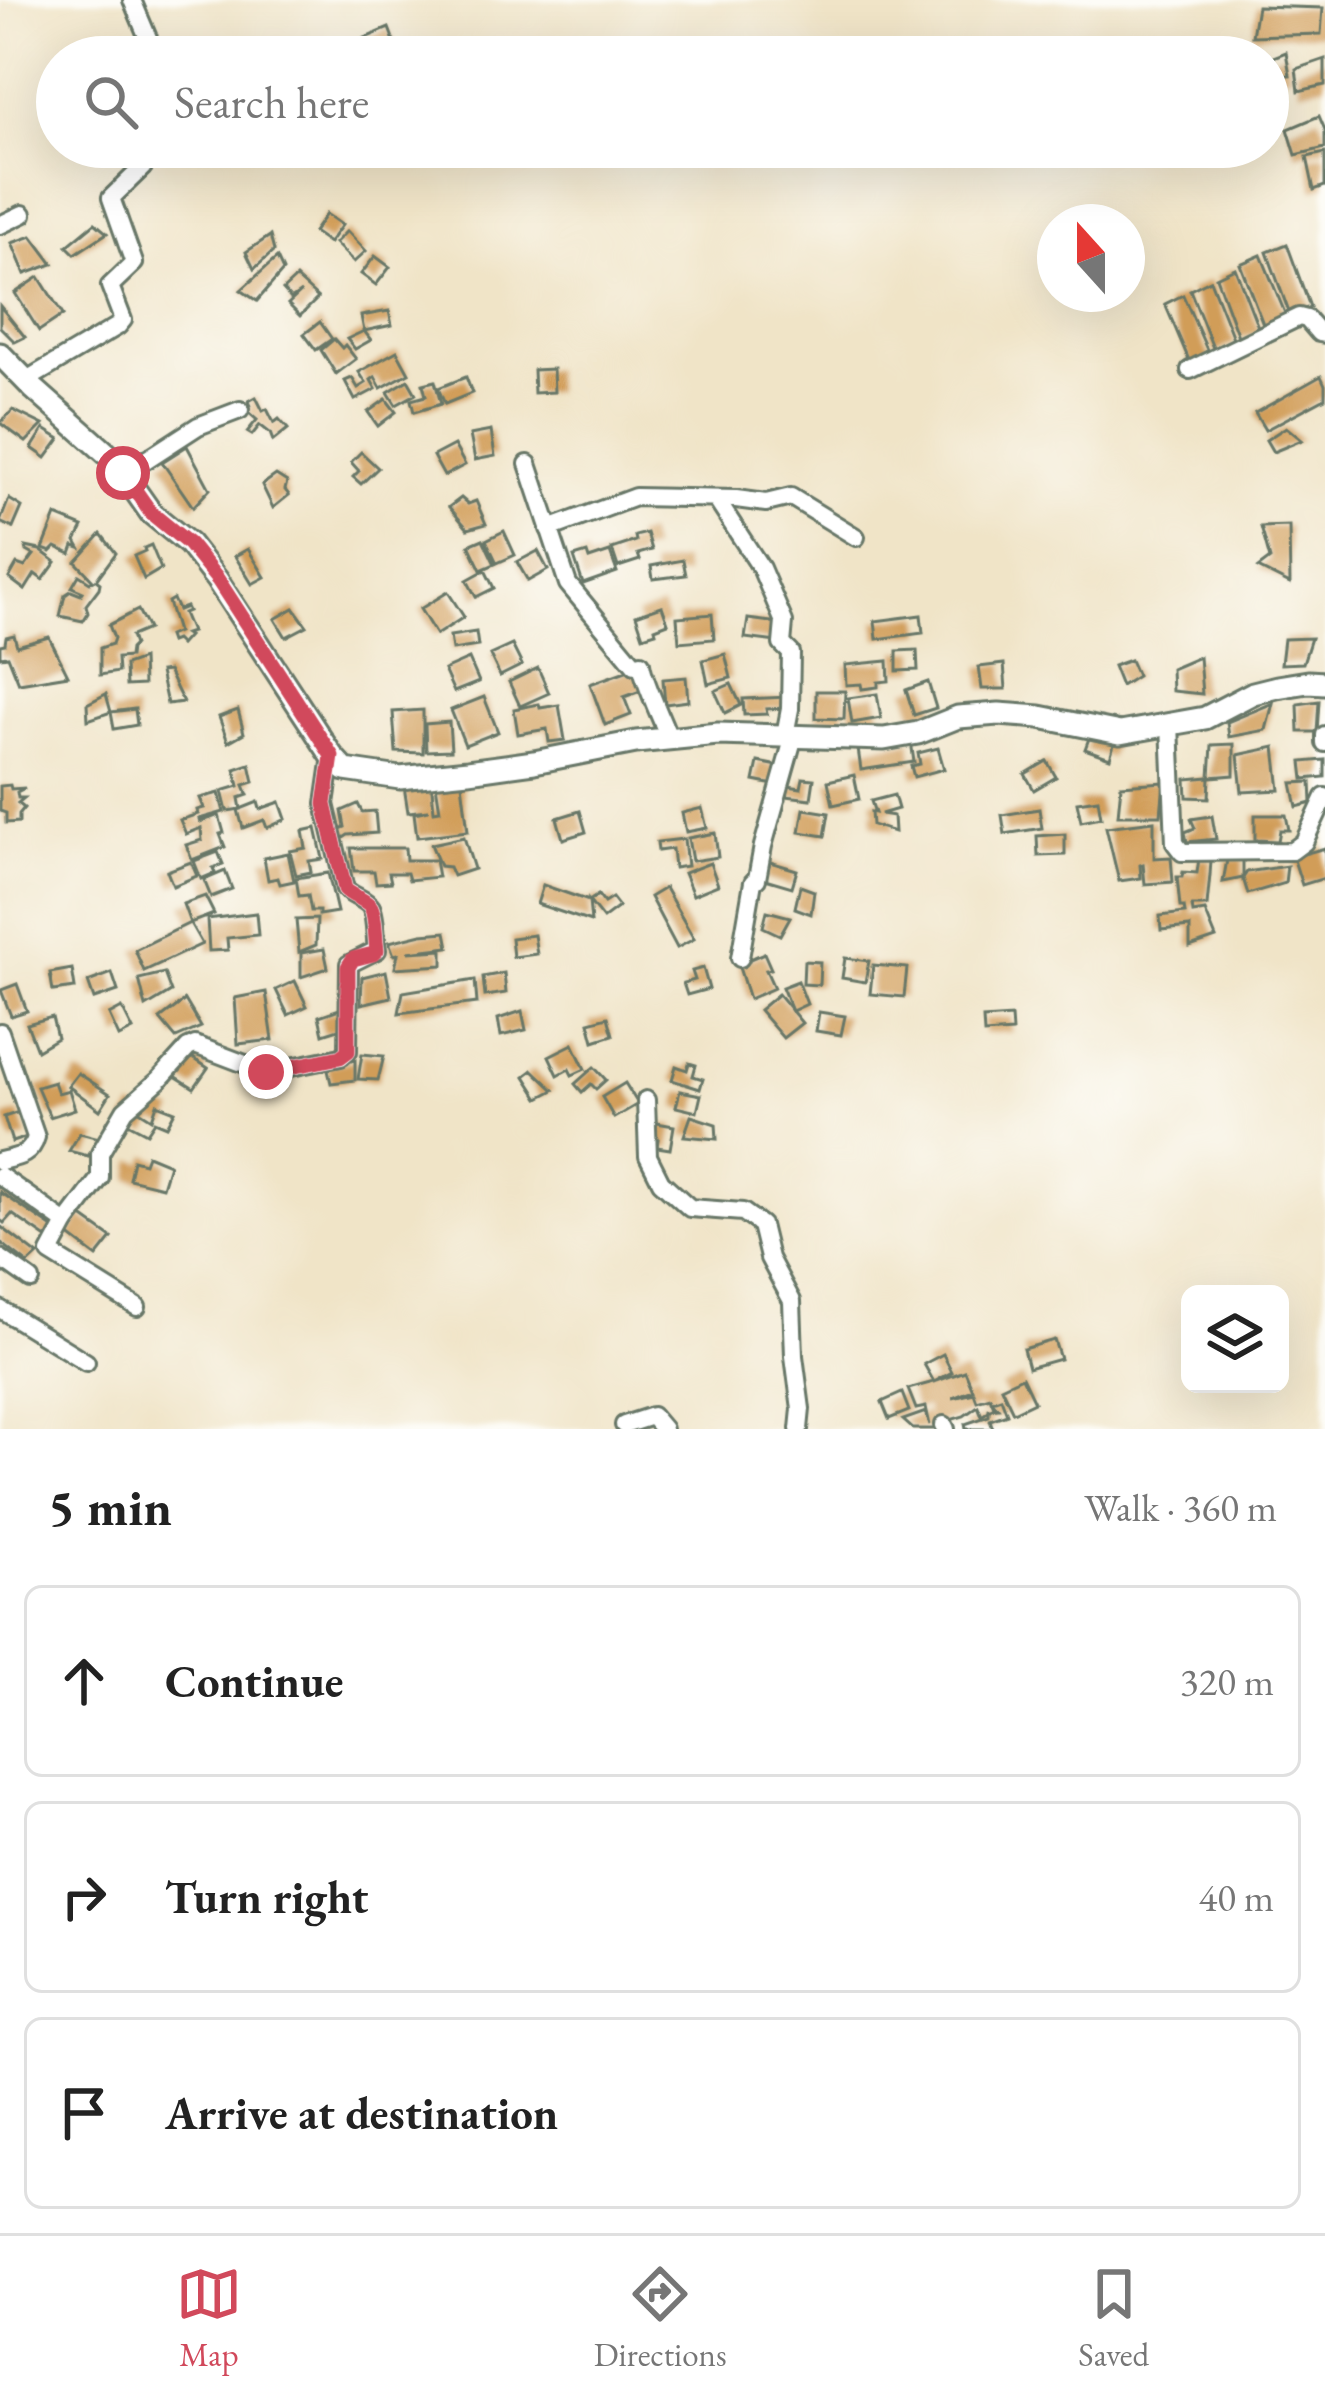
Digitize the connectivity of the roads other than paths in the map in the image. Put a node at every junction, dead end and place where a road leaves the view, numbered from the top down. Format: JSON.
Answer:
{"nodes":[{"id":1,"x":132,"y":0,"type":"edge"},
{"id":2,"x":147,"y":36,"type":"edge"},
{"id":3,"x":142,"y":168,"type":"edge"},
{"id":4,"x":23,"y":214,"type":"dead end"},
{"id":5,"x":0,"y":225,"type":"edge"},
{"id":6,"x":1325,"y":334,"type":"edge"},
{"id":7,"x":0,"y":354,"type":"edge"},
{"id":8,"x":1190,"y":370,"type":"dead end"},
{"id":9,"x":26,"y":381,"type":"junction"},
{"id":10,"x":240,"y":410,"type":"dead end"},
{"id":11,"x":528,"y":464,"type":"dead end"},
{"id":12,"x":124,"y":474,"type":"junction"},
{"id":13,"x":716,"y":499,"type":"junction"},
{"id":14,"x":549,"y":530,"type":"junction"},
{"id":15,"x":856,"y":537,"type":"dead end"},
{"id":16,"x":1325,"y":683,"type":"edge"},
{"id":17,"x":1170,"y":724,"type":"junction"},
{"id":18,"x":789,"y":736,"type":"junction"},
{"id":19,"x":670,"y":740,"type":"junction"},
{"id":20,"x":332,"y":756,"type":"junction"},
{"id":21,"x":1325,"y":797,"type":"edge"},
{"id":22,"x":740,"y":958,"type":"dead end"},
{"id":23,"x":0,"y":1032,"type":"edge"},
{"id":24,"x":646,"y":1100,"type":"dead end"},
{"id":25,"x":0,"y":1161,"type":"edge"},
{"id":26,"x":0,"y":1176,"type":"edge"},
{"id":27,"x":66,"y":1223,"type":"junction"},
{"id":28,"x":0,"y":1258,"type":"edge"},
{"id":29,"x":31,"y":1280,"type":"dead end"},
{"id":30,"x":137,"y":1307,"type":"dead end"},
{"id":31,"x":0,"y":1309,"type":"edge"},
{"id":32,"x":86,"y":1362,"type":"dead end"},
{"id":33,"x":624,"y":1425,"type":"dead end"},
{"id":34,"x":662,"y":1429,"type":"edge"},
{"id":35,"x":799,"y":1429,"type":"edge"}],
"edges":[{"from":1,"to":2,"type":"street"},
{"from":3,"to":9,"type":"street"},
{"from":4,"to":5,"type":"street"},
{"from":6,"to":8,"type":"street"},
{"from":7,"to":9,"type":"street"},
{"from":9,"to":12,"type":"street"},
{"from":10,"to":12,"type":"street"},
{"from":11,"to":14,"type":"street"},
{"from":12,"to":20,"type":"street"},
{"from":13,"to":14,"type":"street"},
{"from":13,"to":15,"type":"street"},
{"from":13,"to":18,"type":"street"},
{"from":14,"to":19,"type":"street"},
{"from":16,"to":17,"type":"street"},
{"from":17,"to":18,"type":"street"},
{"from":17,"to":21,"type":"street"},
{"from":18,"to":19,"type":"street"},
{"from":18,"to":22,"type":"street"},
{"from":19,"to":20,"type":"street"},
{"from":20,"to":27,"type":"street"},
{"from":23,"to":25,"type":"street"},
{"from":24,"to":35,"type":"street"},
{"from":26,"to":27,"type":"street"},
{"from":27,"to":30,"type":"street"},
{"from":28,"to":29,"type":"street"},
{"from":31,"to":32,"type":"street"},
{"from":33,"to":34,"type":"street"}]}
